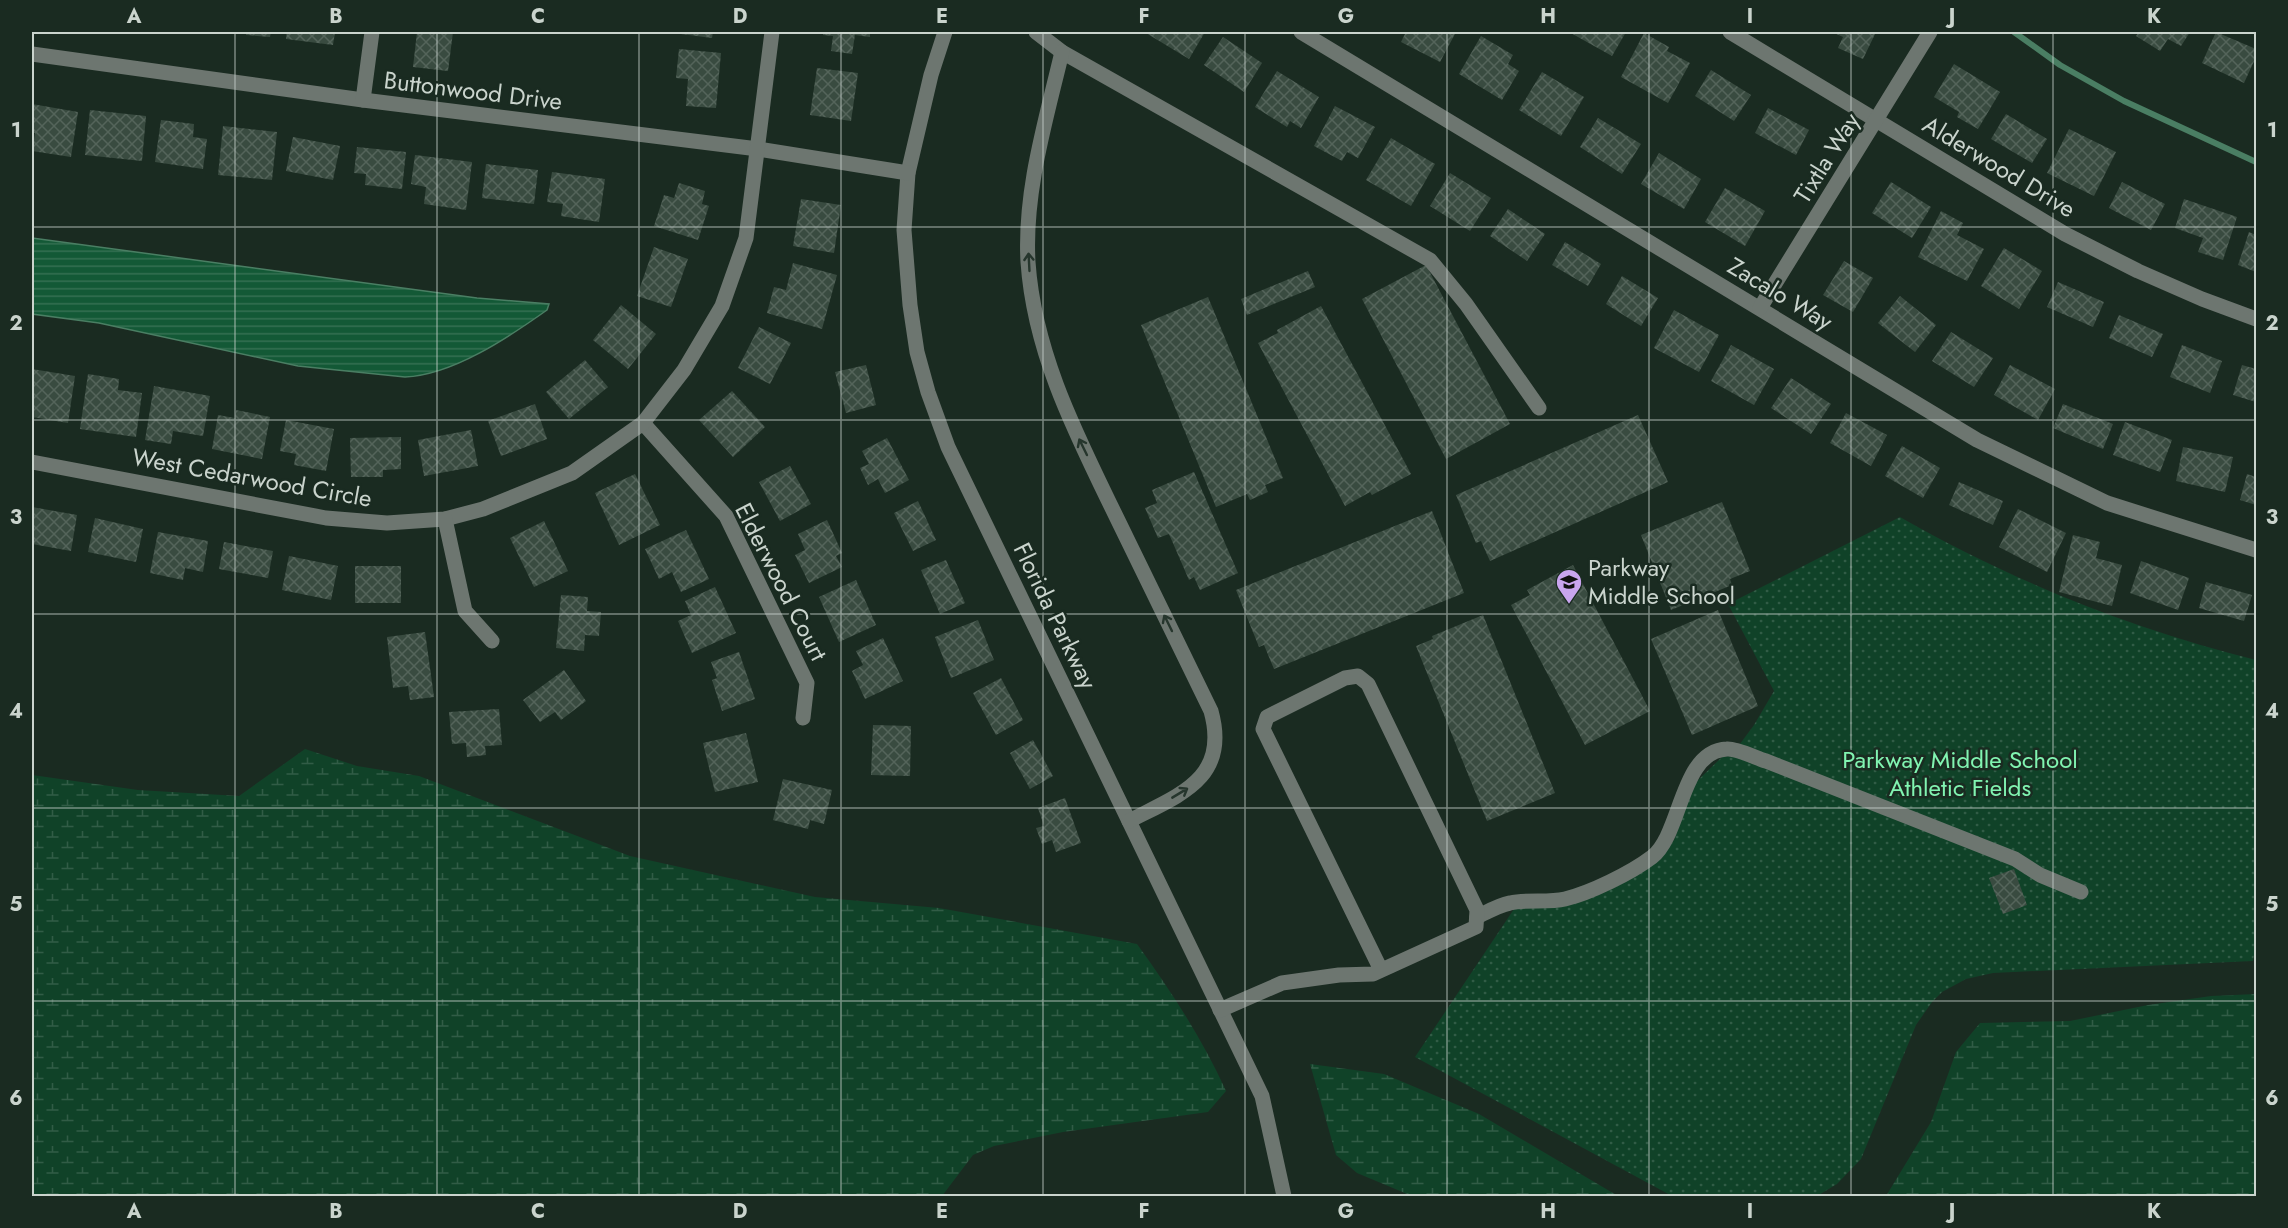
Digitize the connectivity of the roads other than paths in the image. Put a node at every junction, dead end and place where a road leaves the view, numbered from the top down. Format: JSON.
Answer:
{"nodes":[{"id":1,"x":372,"y":32,"type":"edge"},
{"id":2,"x":772,"y":32,"type":"edge"},
{"id":3,"x":945,"y":32,"type":"edge"},
{"id":4,"x":1036,"y":32,"type":"edge"},
{"id":5,"x":1301,"y":32,"type":"edge"},
{"id":6,"x":1730,"y":32,"type":"edge"},
{"id":7,"x":1930,"y":32,"type":"edge"},
{"id":8,"x":1062,"y":52,"type":"junction"},
{"id":9,"x":32,"y":54,"type":"edge"},
{"id":10,"x":363,"y":99,"type":"junction"},
{"id":11,"x":1878,"y":120,"type":"junction"},
{"id":12,"x":758,"y":149,"type":"junction"},
{"id":13,"x":908,"y":173,"type":"junction"},
{"id":14,"x":1760,"y":308,"type":"junction"},
{"id":15,"x":2256,"y":319,"type":"edge"},
{"id":16,"x":1539,"y":408,"type":"dead end"},
{"id":17,"x":643,"y":423,"type":"junction"},
{"id":18,"x":32,"y":462,"type":"edge"},
{"id":19,"x":445,"y":519,"type":"junction"},
{"id":20,"x":2256,"y":550,"type":"edge"},
{"id":21,"x":492,"y":641,"type":"dead end"},
{"id":22,"x":803,"y":718,"type":"dead end"},
{"id":23,"x":1129,"y":821,"type":"junction"},
{"id":24,"x":2081,"y":892,"type":"dead end"},
{"id":25,"x":1477,"y":917,"type":"junction"},
{"id":26,"x":1381,"y":970,"type":"junction"},
{"id":27,"x":1220,"y":1010,"type":"junction"},
{"id":28,"x":1284,"y":1197,"type":"edge"}],
"edges":[{"from":1,"to":10,"type":"street"},
{"from":2,"to":12,"type":"street","name":"West Cedarwood Circle"},
{"from":3,"to":13,"type":"street","name":"Florida Parkway"},
{"from":4,"to":8,"type":"street"},
{"from":5,"to":14,"type":"street","name":"Zacalo Way"},
{"from":6,"to":11,"type":"street","name":"Alderwood Drive"},
{"from":7,"to":11,"type":"street","name":"Tixtla Way"},
{"from":8,"to":16,"type":"street"},
{"from":23,"to":8,"type":"street","one_way":true},
{"from":9,"to":10,"type":"street","name":"Buttonwood Drive"},
{"from":10,"to":12,"type":"street","name":"Buttonwood Drive"},
{"from":11,"to":14,"type":"street","name":"Tixtla Way"},
{"from":11,"to":15,"type":"street","name":"Alderwood Drive"},
{"from":12,"to":13,"type":"street","name":"Buttonwood Drive"},
{"from":12,"to":17,"type":"street","name":"West Cedarwood Circle"},
{"from":13,"to":23,"type":"street","name":"Florida Parkway"},
{"from":14,"to":20,"type":"street","name":"Zacalo Way"},
{"from":17,"to":19,"type":"street","name":"West Cedarwood Circle"},
{"from":17,"to":22,"type":"street","name":"Elderwood Court"},
{"from":18,"to":19,"type":"street","name":"West Cedarwood Circle"},
{"from":19,"to":21,"type":"street"},
{"from":23,"to":27,"type":"street","name":"Florida Parkway"},
{"from":24,"to":25,"type":"street"},
{"from":25,"to":26,"type":"street"},
{"from":25,"to":26,"type":"street"},
{"from":26,"to":27,"type":"street"},
{"from":27,"to":28,"type":"street","name":"Florida Parkway"}]}
